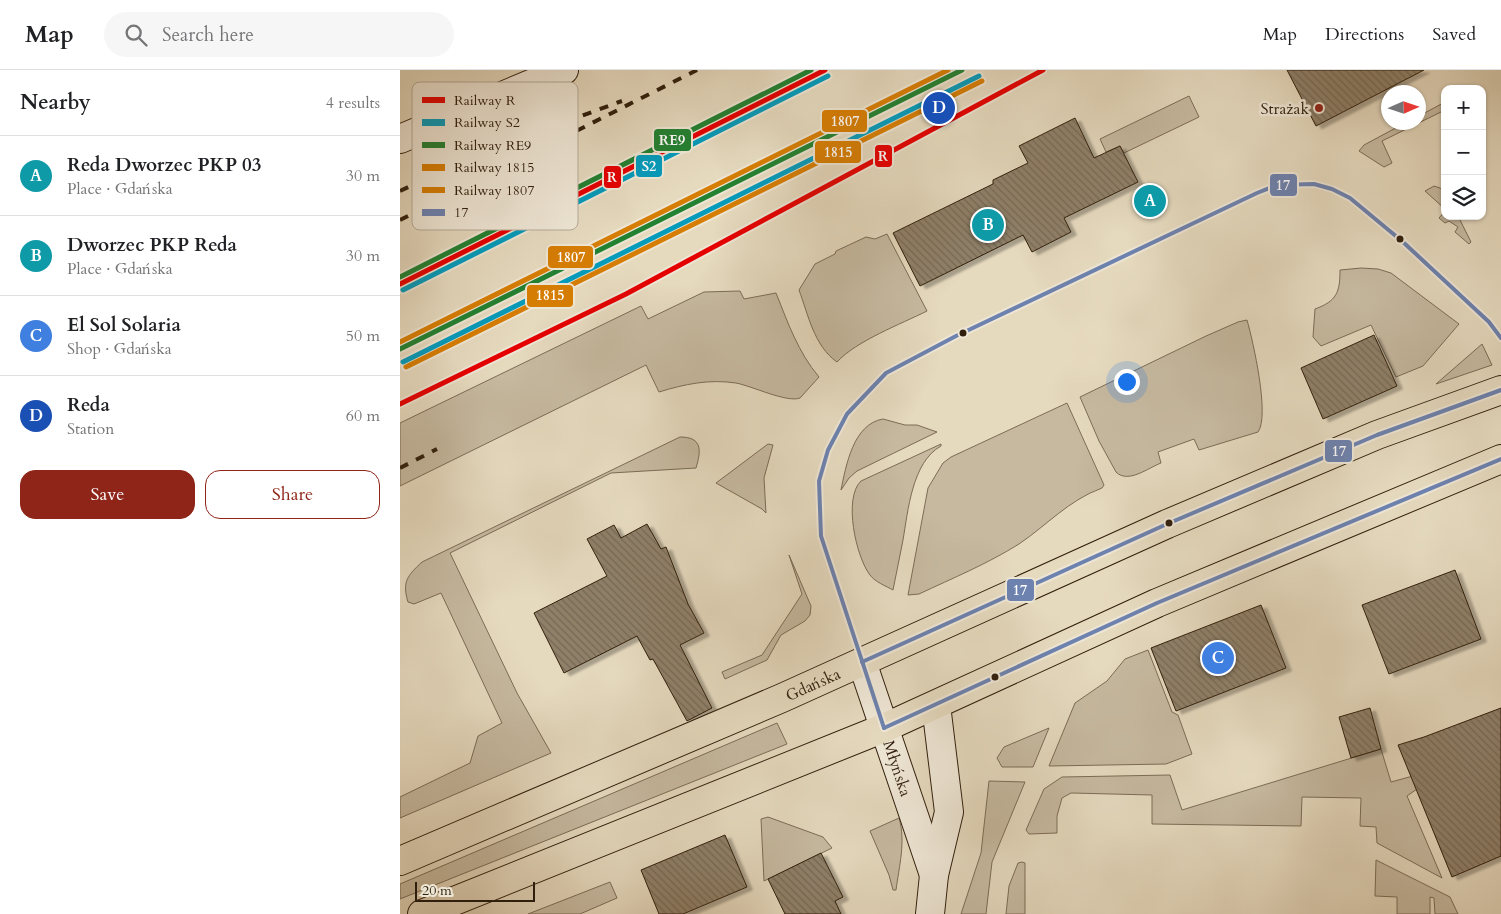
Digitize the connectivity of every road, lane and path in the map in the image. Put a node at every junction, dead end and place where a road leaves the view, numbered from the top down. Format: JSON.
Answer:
{"nodes":[{"id":1,"x":564,"y":70,"type":"edge"},
{"id":2,"x":535,"y":82,"type":"edge"},
{"id":3,"x":412,"y":134,"type":"edge"},
{"id":4,"x":400,"y":139,"type":"edge"},
{"id":5,"x":1501,"y":390,"type":"edge"},
{"id":6,"x":1501,"y":459,"type":"edge"},
{"id":7,"x":862,"y":662,"type":"junction"},
{"id":8,"x":936,"y":705,"type":"junction"},
{"id":9,"x":884,"y":728,"type":"junction"},
{"id":10,"x":400,"y":860,"type":"edge"},
{"id":11,"x":934,"y":875,"type":"junction"},
{"id":12,"x":422,"y":914,"type":"edge"},
{"id":13,"x":930,"y":914,"type":"edge"}],
"edges":[{"from":1,"to":2,"type":"street"},
{"from":3,"to":4,"type":"street"},
{"from":5,"to":7,"type":"main road","name":"Gdańska"},
{"from":6,"to":8,"type":"main road"},
{"from":7,"to":9,"type":"street","name":"Młyńska"},
{"from":7,"to":10,"type":"main road","name":"Gdańska"},
{"from":8,"to":9,"type":"main road"},
{"from":8,"to":11,"type":"street","name":"Młyńska"},
{"from":9,"to":11,"type":"street","name":"Młyńska"},
{"from":9,"to":12,"type":"main road"},
{"from":11,"to":13,"type":"street","name":"Młyńska"}]}
